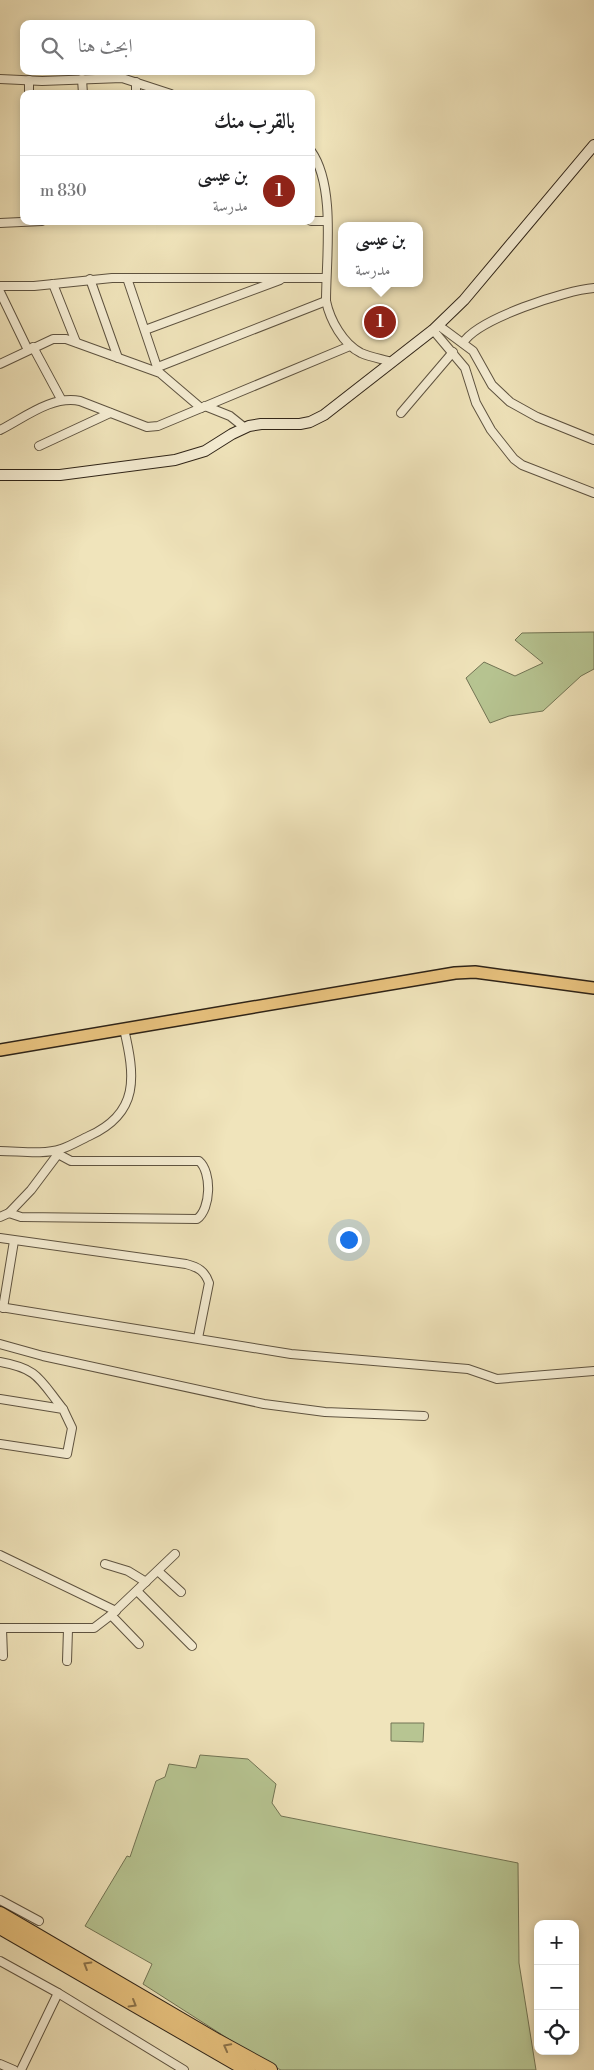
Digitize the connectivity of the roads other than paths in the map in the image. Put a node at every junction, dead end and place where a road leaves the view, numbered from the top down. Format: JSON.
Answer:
{"nodes":[{"id":1,"x":0,"y":79,"type":"edge"},
{"id":2,"x":29,"y":80,"type":"junction"},
{"id":3,"x":82,"y":80,"type":"junction"},
{"id":4,"x":136,"y":82,"type":"junction"},
{"id":5,"x":28,"y":90,"type":"edge"},
{"id":6,"x":82,"y":90,"type":"edge"},
{"id":7,"x":136,"y":90,"type":"edge"},
{"id":8,"x":159,"y":90,"type":"edge"},
{"id":9,"x":594,"y":145,"type":"edge"},
{"id":10,"x":315,"y":156,"type":"edge"},
{"id":11,"x":315,"y":221,"type":"edge"},
{"id":12,"x":326,"y":221,"type":"junction"},
{"id":13,"x":20,"y":222,"type":"edge"},
{"id":14,"x":0,"y":223,"type":"edge"},
{"id":15,"x":127,"y":278,"type":"junction"},
{"id":16,"x":286,"y":278,"type":"junction"},
{"id":17,"x":326,"y":278,"type":"junction"},
{"id":18,"x":90,"y":279,"type":"junction"},
{"id":19,"x":53,"y":284,"type":"junction"},
{"id":20,"x":0,"y":286,"type":"edge"},
{"id":21,"x":594,"y":288,"type":"edge"},
{"id":22,"x":0,"y":292,"type":"edge"},
{"id":23,"x":326,"y":301,"type":"junction"},
{"id":24,"x":436,"y":328,"type":"junction"},
{"id":25,"x":145,"y":330,"type":"junction"},
{"id":26,"x":76,"y":342,"type":"junction"},
{"id":27,"x":464,"y":343,"type":"junction"},
{"id":28,"x":350,"y":346,"type":"junction"},
{"id":29,"x":31,"y":349,"type":"junction"},
{"id":30,"x":453,"y":352,"type":"junction"},
{"id":31,"x":118,"y":358,"type":"junction"},
{"id":32,"x":392,"y":362,"type":"junction"},
{"id":33,"x":0,"y":364,"type":"edge"},
{"id":34,"x":158,"y":370,"type":"junction"},
{"id":35,"x":61,"y":399,"type":"junction"},
{"id":36,"x":203,"y":407,"type":"junction"},
{"id":37,"x":110,"y":413,"type":"junction"},
{"id":38,"x":401,"y":413,"type":"dead end"},
{"id":39,"x":245,"y":428,"type":"junction"},
{"id":40,"x":0,"y":430,"type":"edge"},
{"id":41,"x":594,"y":440,"type":"edge"},
{"id":42,"x":38,"y":446,"type":"dead end"},
{"id":43,"x":0,"y":475,"type":"edge"},
{"id":44,"x":594,"y":493,"type":"edge"},
{"id":45,"x":594,"y":988,"type":"edge"},
{"id":46,"x":124,"y":1029,"type":"junction"},
{"id":47,"x":0,"y":1050,"type":"edge"},
{"id":48,"x":0,"y":1151,"type":"edge"},
{"id":49,"x":59,"y":1152,"type":"junction"},
{"id":50,"x":9,"y":1213,"type":"junction"},
{"id":51,"x":0,"y":1217,"type":"edge"},
{"id":52,"x":0,"y":1238,"type":"edge"},
{"id":53,"x":14,"y":1241,"type":"junction"},
{"id":54,"x":2,"y":1308,"type":"edge"},
{"id":55,"x":198,"y":1338,"type":"junction"},
{"id":56,"x":0,"y":1344,"type":"edge"},
{"id":57,"x":0,"y":1362,"type":"edge"},
{"id":58,"x":594,"y":1371,"type":"edge"},
{"id":59,"x":0,"y":1399,"type":"edge"},
{"id":60,"x":63,"y":1409,"type":"junction"},
{"id":61,"x":424,"y":1416,"type":"dead end"},
{"id":62,"x":0,"y":1444,"type":"edge"},
{"id":63,"x":175,"y":1554,"type":"dead end"},
{"id":64,"x":0,"y":1555,"type":"edge"},
{"id":65,"x":105,"y":1564,"type":"dead end"},
{"id":66,"x":159,"y":1572,"type":"junction"},
{"id":67,"x":146,"y":1582,"type":"junction"},
{"id":68,"x":137,"y":1591,"type":"junction"},
{"id":69,"x":181,"y":1592,"type":"dead end"},
{"id":70,"x":113,"y":1613,"type":"junction"},
{"id":71,"x":1,"y":1628,"type":"edge"},
{"id":72,"x":68,"y":1629,"type":"junction"},
{"id":73,"x":139,"y":1644,"type":"dead end"},
{"id":74,"x":192,"y":1646,"type":"dead end"},
{"id":75,"x":3,"y":1656,"type":"dead end"},
{"id":76,"x":67,"y":1661,"type":"dead end"},
{"id":77,"x":0,"y":1900,"type":"edge"},
{"id":78,"x":0,"y":1914,"type":"edge"},
{"id":79,"x":39,"y":1922,"type":"dead end"},
{"id":80,"x":0,"y":1927,"type":"edge"},
{"id":81,"x":0,"y":1961,"type":"edge"},
{"id":82,"x":58,"y":1993,"type":"junction"},
{"id":83,"x":168,"y":2062,"type":"junction"},
{"id":84,"x":0,"y":2064,"type":"edge"},
{"id":85,"x":14,"y":2070,"type":"edge"},
{"id":86,"x":21,"y":2070,"type":"edge"},
{"id":87,"x":164,"y":2070,"type":"edge"},
{"id":88,"x":184,"y":2070,"type":"edge"},
{"id":89,"x":248,"y":2070,"type":"edge"},
{"id":90,"x":270,"y":2070,"type":"edge"}],
"edges":[{"from":1,"to":2,"type":"street"},
{"from":2,"to":3,"type":"street"},
{"from":2,"to":5,"type":"street"},
{"from":3,"to":4,"type":"street"},
{"from":3,"to":6,"type":"street"},
{"from":4,"to":7,"type":"street"},
{"from":4,"to":8,"type":"street"},
{"from":9,"to":24,"type":"street"},
{"from":10,"to":12,"type":"street"},
{"from":11,"to":12,"type":"street"},
{"from":12,"to":17,"type":"street"},
{"from":13,"to":14,"type":"street"},
{"from":15,"to":16,"type":"street"},
{"from":15,"to":18,"type":"street"},
{"from":15,"to":25,"type":"street"},
{"from":16,"to":17,"type":"street"},
{"from":16,"to":25,"type":"street"},
{"from":17,"to":23,"type":"street"},
{"from":18,"to":19,"type":"street"},
{"from":18,"to":31,"type":"street"},
{"from":19,"to":20,"type":"street"},
{"from":19,"to":26,"type":"street"},
{"from":21,"to":27,"type":"street"},
{"from":22,"to":29,"type":"street"},
{"from":23,"to":28,"type":"street"},
{"from":23,"to":34,"type":"street"},
{"from":24,"to":27,"type":"street"},
{"from":24,"to":30,"type":"street"},
{"from":24,"to":32,"type":"street"},
{"from":25,"to":34,"type":"street"},
{"from":26,"to":29,"type":"street"},
{"from":26,"to":31,"type":"street"},
{"from":27,"to":41,"type":"street"},
{"from":28,"to":32,"type":"street"},
{"from":28,"to":36,"type":"street"},
{"from":29,"to":33,"type":"street"},
{"from":29,"to":35,"type":"street"},
{"from":30,"to":38,"type":"street"},
{"from":30,"to":44,"type":"street"},
{"from":31,"to":34,"type":"street"},
{"from":32,"to":39,"type":"street"},
{"from":34,"to":36,"type":"street"},
{"from":35,"to":37,"type":"street"},
{"from":35,"to":40,"type":"street"},
{"from":36,"to":37,"type":"street"},
{"from":36,"to":39,"type":"street"},
{"from":37,"to":42,"type":"street"},
{"from":39,"to":43,"type":"street"},
{"from":45,"to":46,"type":"main road"},
{"from":46,"to":47,"type":"main road"},
{"from":46,"to":49,"type":"street"},
{"from":48,"to":49,"type":"street"},
{"from":49,"to":50,"type":"street"},
{"from":49,"to":50,"type":"street"},
{"from":50,"to":51,"type":"street"},
{"from":52,"to":53,"type":"street"},
{"from":53,"to":54,"type":"street"},
{"from":53,"to":55,"type":"street"},
{"from":54,"to":55,"type":"street"},
{"from":55,"to":58,"type":"street"},
{"from":56,"to":61,"type":"street"},
{"from":57,"to":60,"type":"street"},
{"from":59,"to":60,"type":"street"},
{"from":60,"to":62,"type":"street"},
{"from":63,"to":66,"type":"street"},
{"from":64,"to":70,"type":"street"},
{"from":65,"to":67,"type":"street"},
{"from":66,"to":67,"type":"street"},
{"from":66,"to":69,"type":"street"},
{"from":67,"to":68,"type":"street"},
{"from":68,"to":70,"type":"street"},
{"from":68,"to":74,"type":"street"},
{"from":70,"to":72,"type":"street"},
{"from":70,"to":73,"type":"street"},
{"from":71,"to":72,"type":"street"},
{"from":71,"to":75,"type":"street"},
{"from":72,"to":76,"type":"street"},
{"from":77,"to":79,"type":"street"},
{"from":90,"to":78,"type":"highway","one_way":true},
{"from":80,"to":89,"type":"highway","one_way":true},
{"from":81,"to":82,"type":"street"},
{"from":82,"to":83,"type":"street"},
{"from":82,"to":86,"type":"street"},
{"from":83,"to":87,"type":"street"},
{"from":83,"to":88,"type":"street"},
{"from":84,"to":85,"type":"street"}]}
